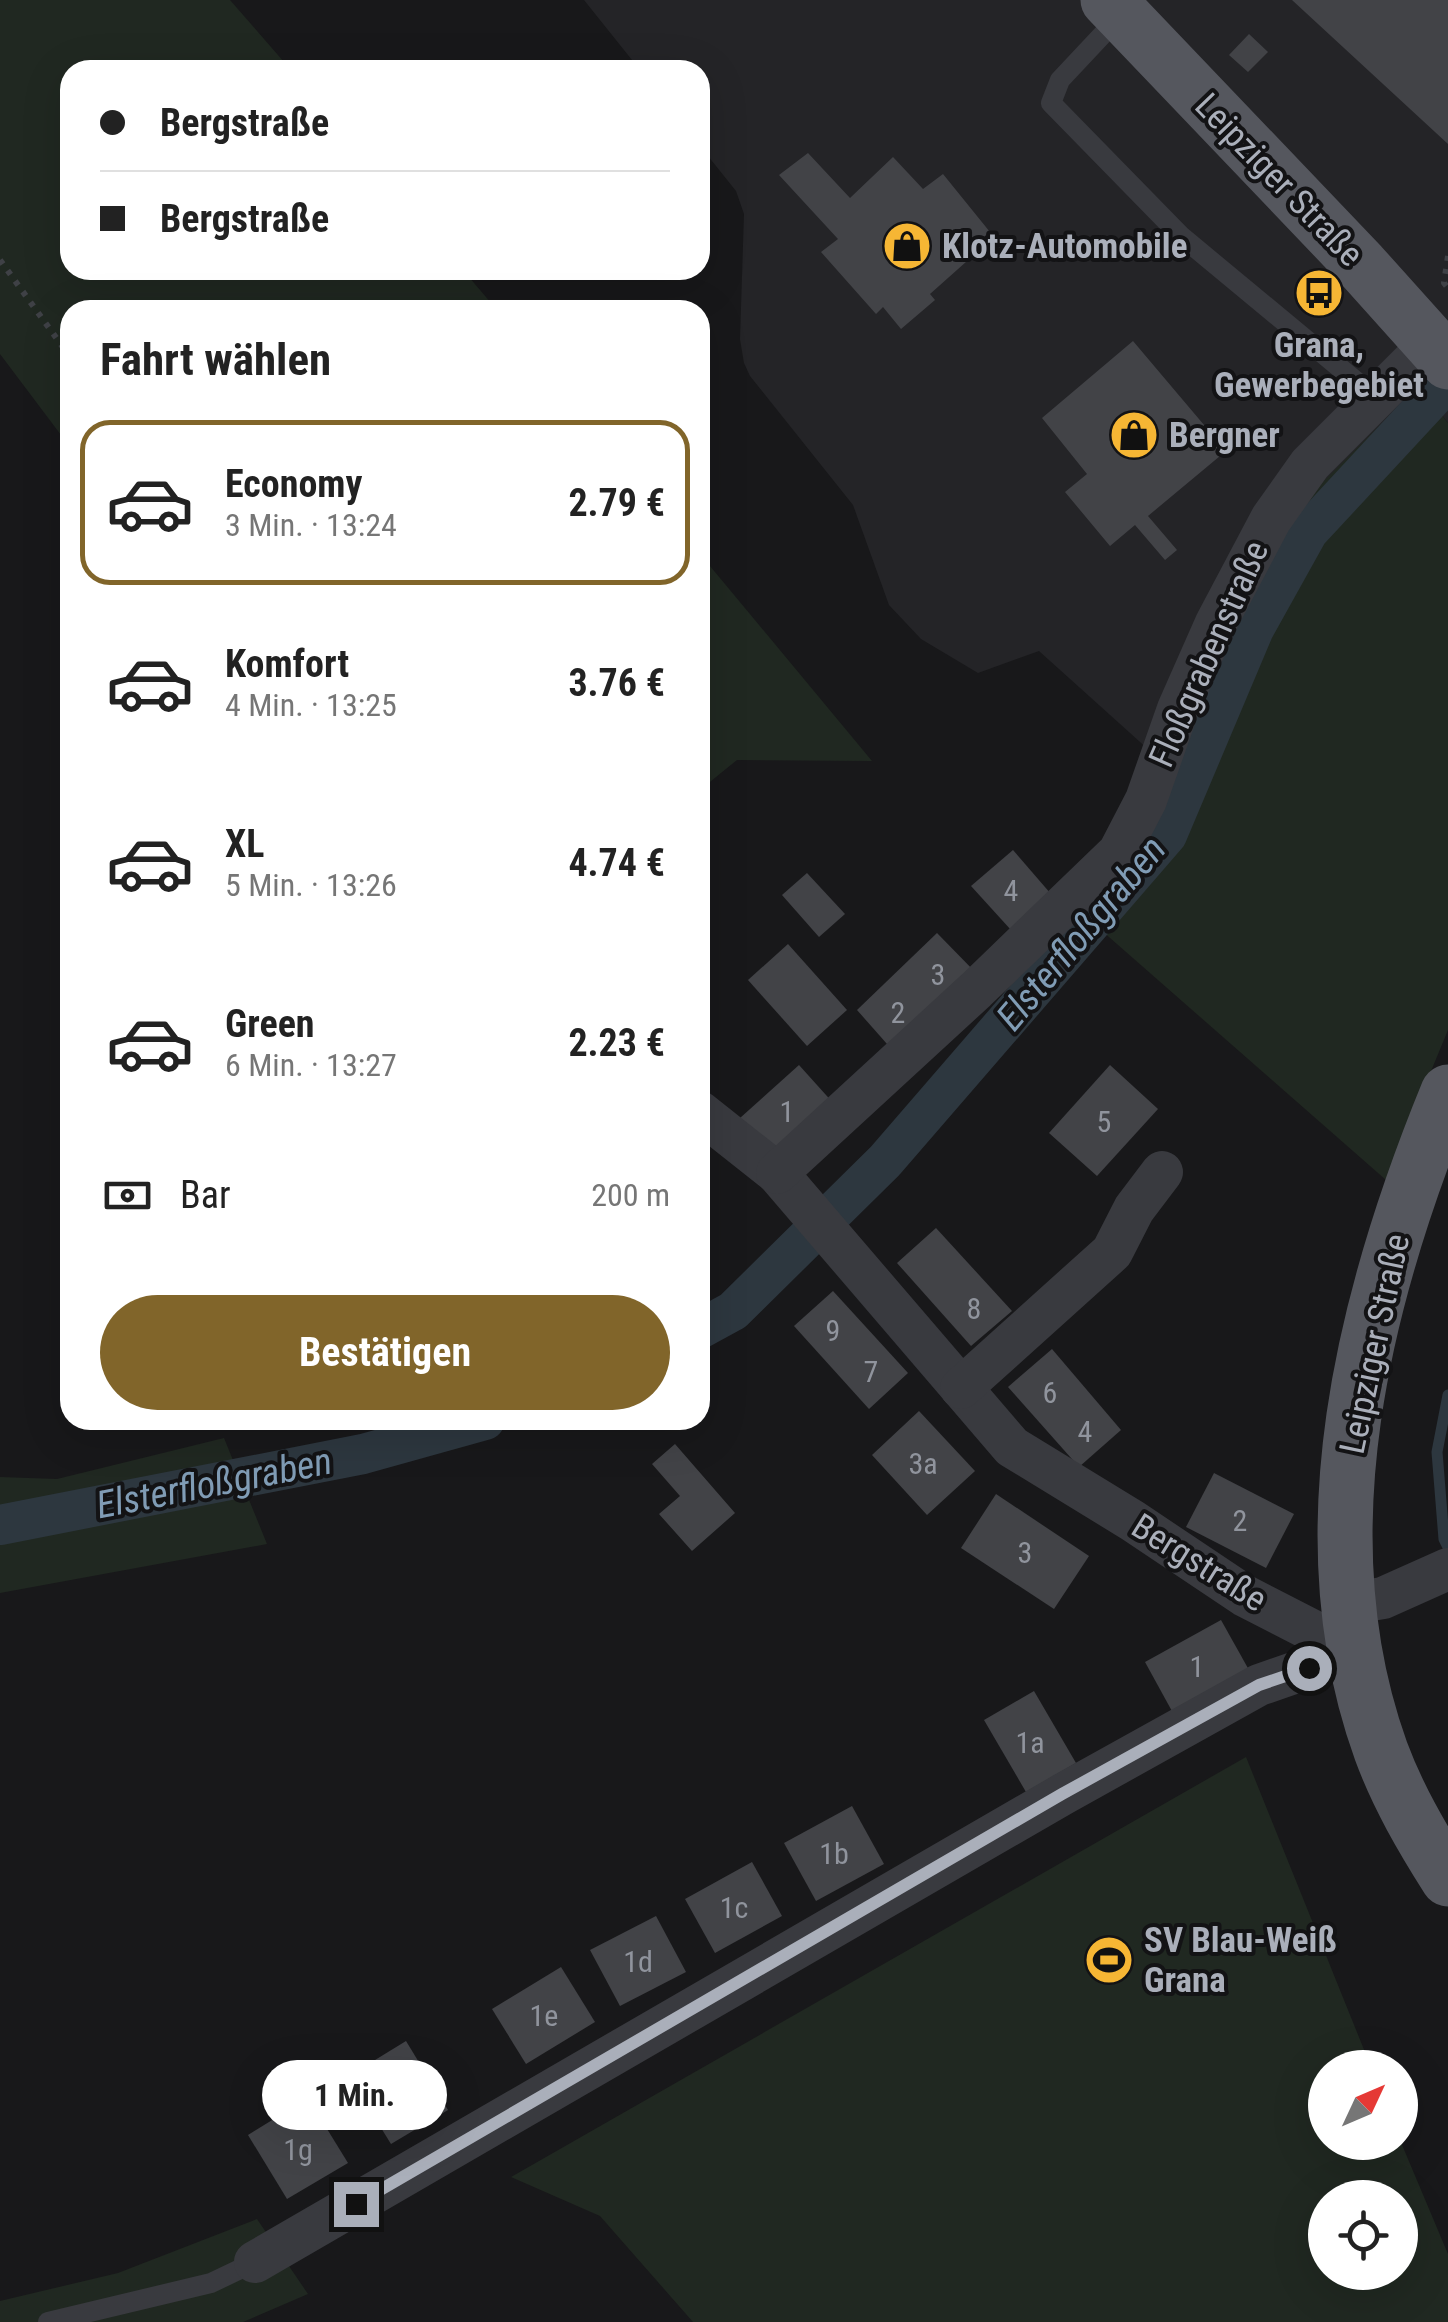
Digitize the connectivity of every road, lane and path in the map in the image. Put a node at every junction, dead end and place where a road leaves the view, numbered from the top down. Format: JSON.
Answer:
{"nodes":[{"id":1,"x":1122,"y":5,"type":"edge"},
{"id":2,"x":1448,"y":256,"type":"edge"},
{"id":3,"x":0,"y":260,"type":"edge"},
{"id":4,"x":1448,"y":288,"type":"edge"},
{"id":5,"x":60,"y":344,"type":"edge"},
{"id":6,"x":1441,"y":354,"type":"edge"},
{"id":7,"x":1375,"y":397,"type":"junction"},
{"id":8,"x":1448,"y":1092,"type":"edge"},
{"id":9,"x":710,"y":1120,"type":"edge"},
{"id":10,"x":1162,"y":1172,"type":"dead end"},
{"id":11,"x":777,"y":1174,"type":"junction"},
{"id":12,"x":962,"y":1388,"type":"junction"},
{"id":13,"x":1446,"y":1570,"type":"edge"},
{"id":14,"x":1350,"y":1628,"type":"junction"},
{"id":15,"x":1448,"y":1879,"type":"edge"},
{"id":16,"x":255,"y":2262,"type":"joint"},
{"id":17,"x":48,"y":2322,"type":"edge"}],
"edges":[{"from":1,"to":6,"type":"main road","name":"Leipziger Straße"},
{"from":1,"to":7,"type":"lane"},
{"from":2,"to":4,"type":"path"},
{"from":3,"to":5,"type":"path"},
{"from":6,"to":7,"type":"street","name":"Floßgrabenstraße"},
{"from":7,"to":11,"type":"street","name":"Floßgrabenstraße"},
{"from":8,"to":14,"type":"main road","name":"Leipziger Straße"},
{"from":9,"to":11,"type":"street","name":"Bergstraße"},
{"from":10,"to":12,"type":"street"},
{"from":11,"to":12,"type":"street","name":"Bergstraße"},
{"from":12,"to":14,"type":"street","name":"Bergstraße"},
{"from":13,"to":14,"type":"street"},
{"from":14,"to":15,"type":"main road","name":"Leipziger Straße"},
{"from":14,"to":16,"type":"street"},
{"from":16,"to":17,"type":"lane"}]}
